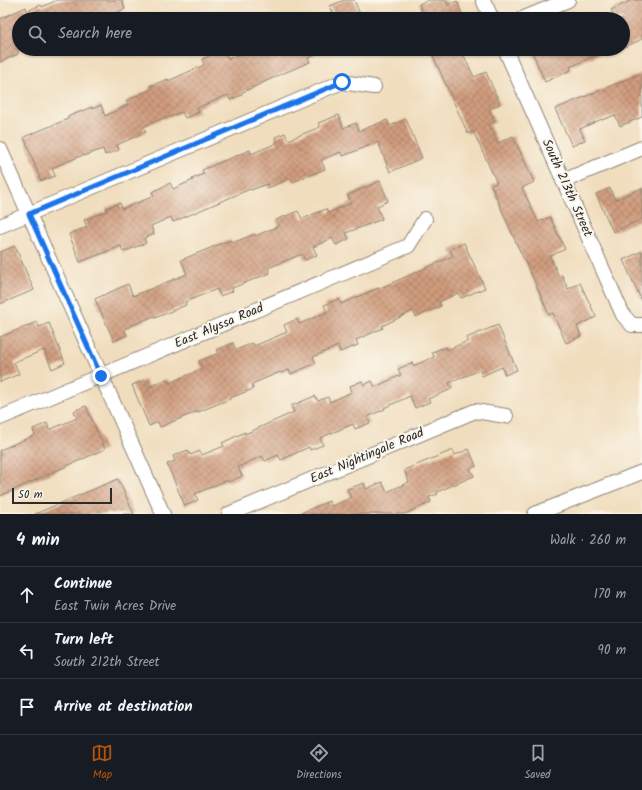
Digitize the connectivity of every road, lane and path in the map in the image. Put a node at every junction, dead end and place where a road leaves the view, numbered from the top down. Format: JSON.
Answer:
{"nodes":[{"id":1,"x":483,"y":0,"type":"edge"},
{"id":2,"x":568,"y":0,"type":"edge"},
{"id":3,"x":489,"y":12,"type":"edge"},
{"id":4,"x":539,"y":12,"type":"edge"},
{"id":5,"x":508,"y":56,"type":"edge"},
{"id":6,"x":374,"y":87,"type":"dead end"},
{"id":7,"x":642,"y":148,"type":"edge"},
{"id":8,"x":0,"y":149,"type":"edge"},
{"id":9,"x":563,"y":181,"type":"junction"},
{"id":10,"x":29,"y":214,"type":"junction"},
{"id":11,"x":425,"y":219,"type":"dead end"},
{"id":12,"x":0,"y":226,"type":"edge"},
{"id":13,"x":637,"y":325,"type":"edge"},
{"id":14,"x":101,"y":376,"type":"junction"},
{"id":15,"x":506,"y":416,"type":"dead end"},
{"id":16,"x":0,"y":418,"type":"edge"},
{"id":17,"x":642,"y":472,"type":"edge"},
{"id":18,"x":163,"y":514,"type":"edge"},
{"id":19,"x":229,"y":514,"type":"edge"},
{"id":20,"x":535,"y":514,"type":"edge"}],
"edges":[{"from":1,"to":3,"type":"street"},
{"from":2,"to":4,"type":"street"},
{"from":5,"to":9,"type":"street","name":"South 213th Street"},
{"from":6,"to":10,"type":"street"},
{"from":7,"to":9,"type":"street"},
{"from":8,"to":10,"type":"street"},
{"from":9,"to":13,"type":"street","name":"South 213th Street"},
{"from":10,"to":12,"type":"street"},
{"from":10,"to":14,"type":"street"},
{"from":11,"to":14,"type":"street","name":"East Alyssa Road"},
{"from":14,"to":16,"type":"street","name":"East Alyssa Road"},
{"from":14,"to":18,"type":"street"},
{"from":15,"to":19,"type":"street","name":"East Nightingale Road"},
{"from":17,"to":20,"type":"street"}]}
